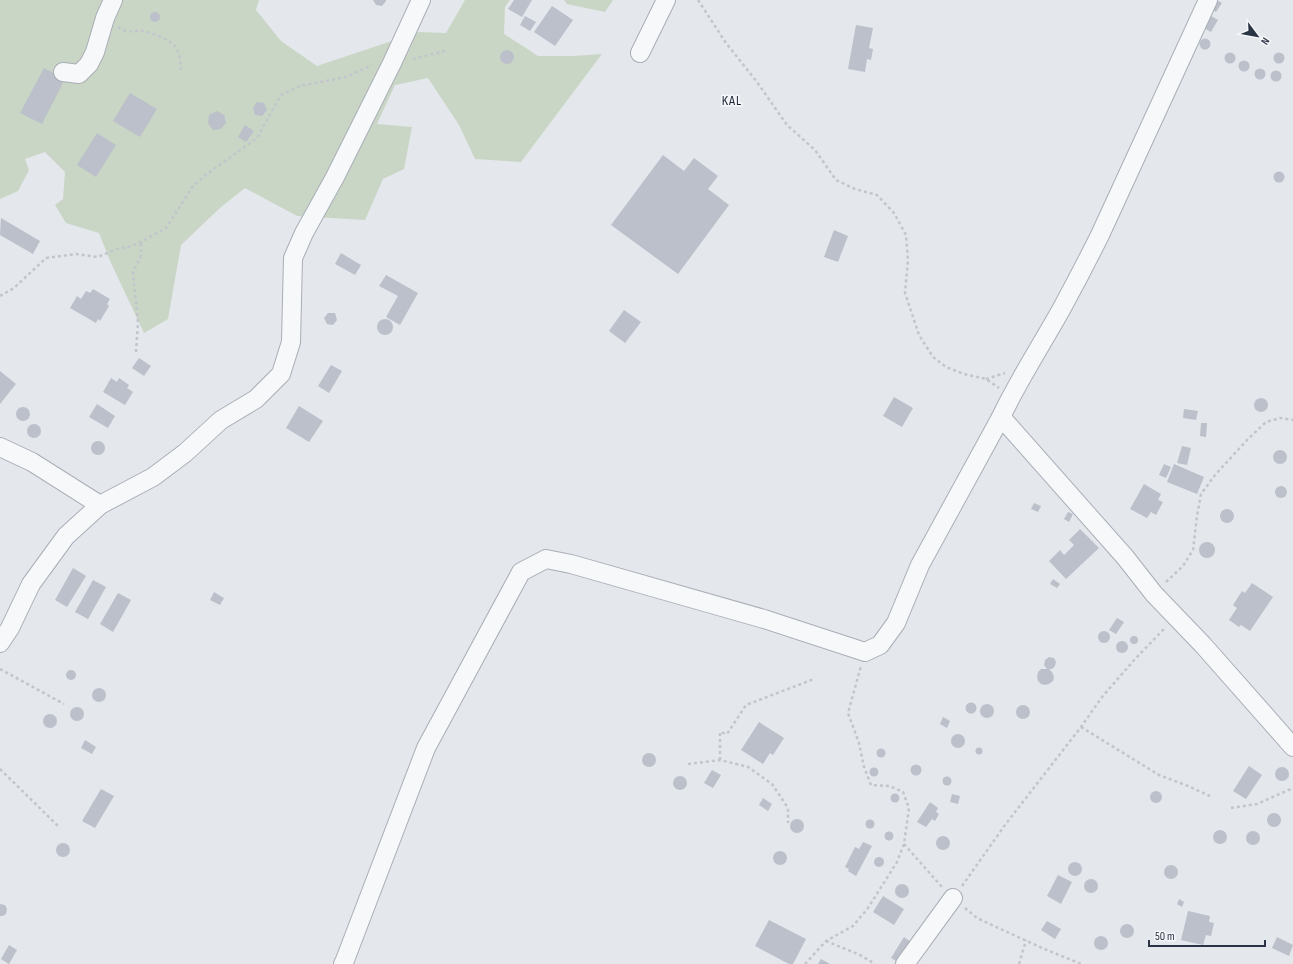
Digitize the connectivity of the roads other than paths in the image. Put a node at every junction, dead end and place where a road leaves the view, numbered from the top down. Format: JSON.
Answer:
{"nodes":[{"id":1,"x":113,"y":0,"type":"edge"},
{"id":2,"x":421,"y":0,"type":"edge"},
{"id":3,"x":666,"y":0,"type":"edge"},
{"id":4,"x":1208,"y":0,"type":"edge"},
{"id":5,"x":640,"y":53,"type":"dead end"},
{"id":6,"x":63,"y":72,"type":"dead end"},
{"id":7,"x":1001,"y":417,"type":"junction"},
{"id":8,"x":0,"y":447,"type":"edge"},
{"id":9,"x":100,"y":505,"type":"junction"},
{"id":10,"x":0,"y":643,"type":"edge"},
{"id":11,"x":1293,"y":747,"type":"edge"},
{"id":12,"x":953,"y":898,"type":"road end"},
{"id":13,"x":343,"y":964,"type":"edge"},
{"id":14,"x":905,"y":964,"type":"edge"}],
"edges":[{"from":1,"to":6,"type":"street"},
{"from":2,"to":9,"type":"street"},
{"from":3,"to":5,"type":"street"},
{"from":4,"to":7,"type":"street"},
{"from":7,"to":11,"type":"street"},
{"from":7,"to":13,"type":"street"},
{"from":8,"to":9,"type":"street"},
{"from":9,"to":10,"type":"street"},
{"from":12,"to":14,"type":"street"}]}
